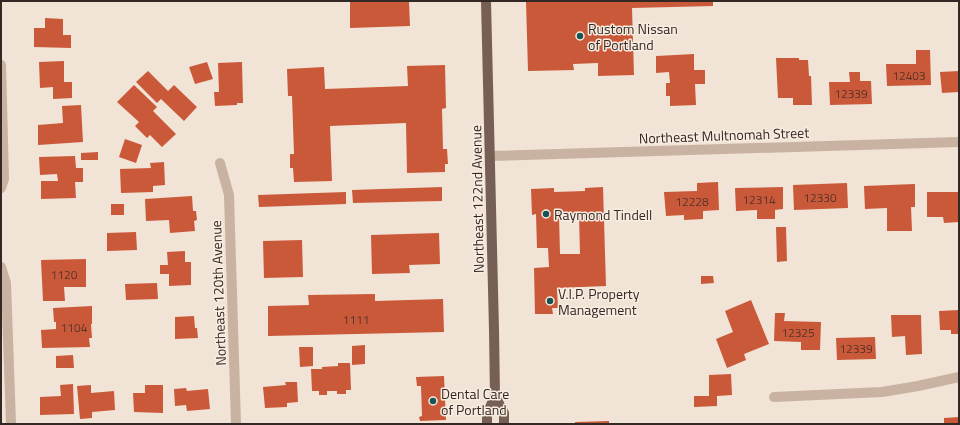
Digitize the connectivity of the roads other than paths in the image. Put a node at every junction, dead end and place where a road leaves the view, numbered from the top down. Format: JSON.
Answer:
{"nodes":[{"id":1,"x":486,"y":1,"type":"edge"},
{"id":2,"x":1,"y":65,"type":"edge"},
{"id":3,"x":959,"y":142,"type":"edge"},
{"id":4,"x":490,"y":156,"type":"junction"},
{"id":5,"x":220,"y":163,"type":"dead end"},
{"id":6,"x":1,"y":188,"type":"edge"},
{"id":7,"x":1,"y":267,"type":"edge"},
{"id":8,"x":959,"y":377,"type":"edge"},
{"id":9,"x":495,"y":396,"type":"junction"},
{"id":10,"x":774,"y":397,"type":"dead end"},
{"id":11,"x":11,"y":424,"type":"edge"},
{"id":12,"x":236,"y":424,"type":"edge"},
{"id":13,"x":488,"y":424,"type":"edge"},
{"id":14,"x":504,"y":424,"type":"edge"}],
"edges":[{"from":1,"to":4,"type":"main road","name":"Northeast 122nd Avenue"},
{"from":2,"to":6,"type":"street"},
{"from":3,"to":4,"type":"street","name":"Northeast Multnomah Street"},
{"from":4,"to":9,"type":"main road","name":"Northeast 122nd Avenue"},
{"from":5,"to":12,"type":"street","name":"Northeast 120th Avenue"},
{"from":7,"to":11,"type":"street"},
{"from":8,"to":10,"type":"street"},
{"from":9,"to":13,"type":"main road","name":"Northeast 122nd Avenue"},
{"from":9,"to":14,"type":"main road","name":"Northeast 122nd Avenue"}]}
